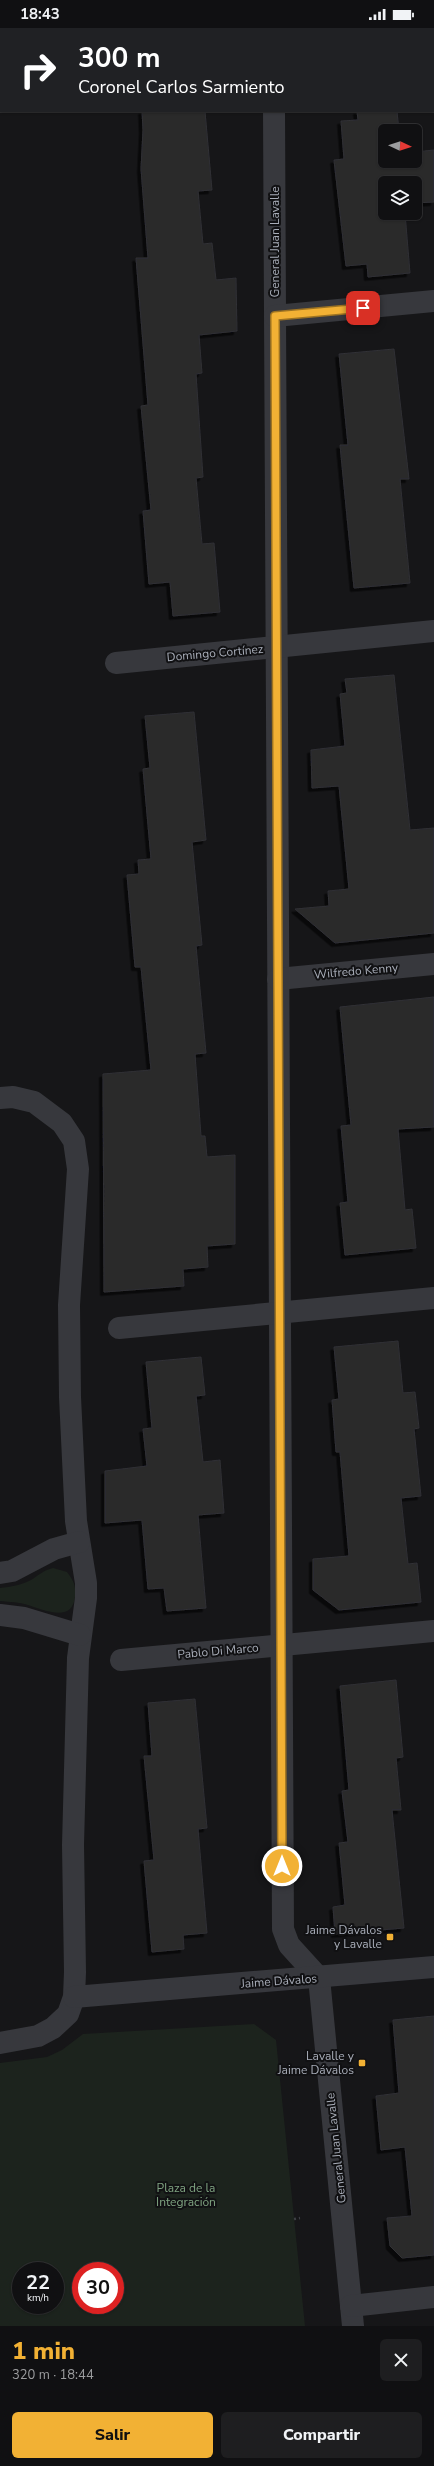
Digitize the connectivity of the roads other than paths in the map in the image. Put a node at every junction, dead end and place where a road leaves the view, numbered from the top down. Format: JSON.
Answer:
{"nodes":[{"id":1,"x":274,"y":112,"type":"edge"},
{"id":2,"x":434,"y":301,"type":"edge"},
{"id":3,"x":275,"y":316,"type":"junction"},
{"id":4,"x":434,"y":631,"type":"edge"},
{"id":5,"x":277,"y":647,"type":"junction"},
{"id":6,"x":116,"y":663,"type":"dead end"},
{"id":7,"x":434,"y":964,"type":"edge"},
{"id":8,"x":278,"y":978,"type":"junction"},
{"id":9,"x":0,"y":1098,"type":"edge"},
{"id":10,"x":434,"y":1298,"type":"edge"},
{"id":11,"x":279,"y":1313,"type":"junction"},
{"id":12,"x":119,"y":1328,"type":"dead end"},
{"id":13,"x":79,"y":1542,"type":"junction"},
{"id":14,"x":0,"y":1573,"type":"edge"},
{"id":15,"x":0,"y":1614,"type":"edge"},
{"id":16,"x":434,"y":1631,"type":"edge"},
{"id":17,"x":80,"y":1636,"type":"junction"},
{"id":18,"x":281,"y":1645,"type":"junction"},
{"id":19,"x":120,"y":1660,"type":"dead end"},
{"id":20,"x":434,"y":1967,"type":"edge"},
{"id":21,"x":319,"y":1978,"type":"junction"},
{"id":22,"x":74,"y":1997,"type":"junction"},
{"id":23,"x":0,"y":2043,"type":"edge"},
{"id":24,"x":434,"y":2297,"type":"edge"},
{"id":25,"x":352,"y":2316,"type":"edge"}],
"edges":[{"from":1,"to":3,"type":"street","name":"General Juan Lavalle"},
{"from":2,"to":3,"type":"street"},
{"from":3,"to":5,"type":"street","name":"General Juan Lavalle"},
{"from":4,"to":5,"type":"street","name":"Domingo Cortínez"},
{"from":5,"to":6,"type":"street","name":"Domingo Cortínez"},
{"from":5,"to":8,"type":"street","name":"General Juan Lavalle"},
{"from":7,"to":8,"type":"street","name":"Wilfredo Kenny"},
{"from":8,"to":11,"type":"street","name":"General Juan Lavalle"},
{"from":9,"to":13,"type":"street"},
{"from":10,"to":11,"type":"street"},
{"from":11,"to":12,"type":"street"},
{"from":11,"to":18,"type":"street","name":"General Juan Lavalle"},
{"from":13,"to":14,"type":"street"},
{"from":13,"to":17,"type":"street"},
{"from":15,"to":17,"type":"street"},
{"from":16,"to":18,"type":"street","name":"Pablo Di Marco"},
{"from":17,"to":22,"type":"street"},
{"from":18,"to":19,"type":"street","name":"Pablo Di Marco"},
{"from":18,"to":21,"type":"street","name":"General Juan Lavalle"},
{"from":20,"to":21,"type":"street","name":"Jaime Dávalos"},
{"from":21,"to":22,"type":"street","name":"Jaime Dávalos"},
{"from":21,"to":25,"type":"street","name":"General Juan Lavalle"},
{"from":22,"to":23,"type":"street"},
{"from":24,"to":25,"type":"street"}]}
